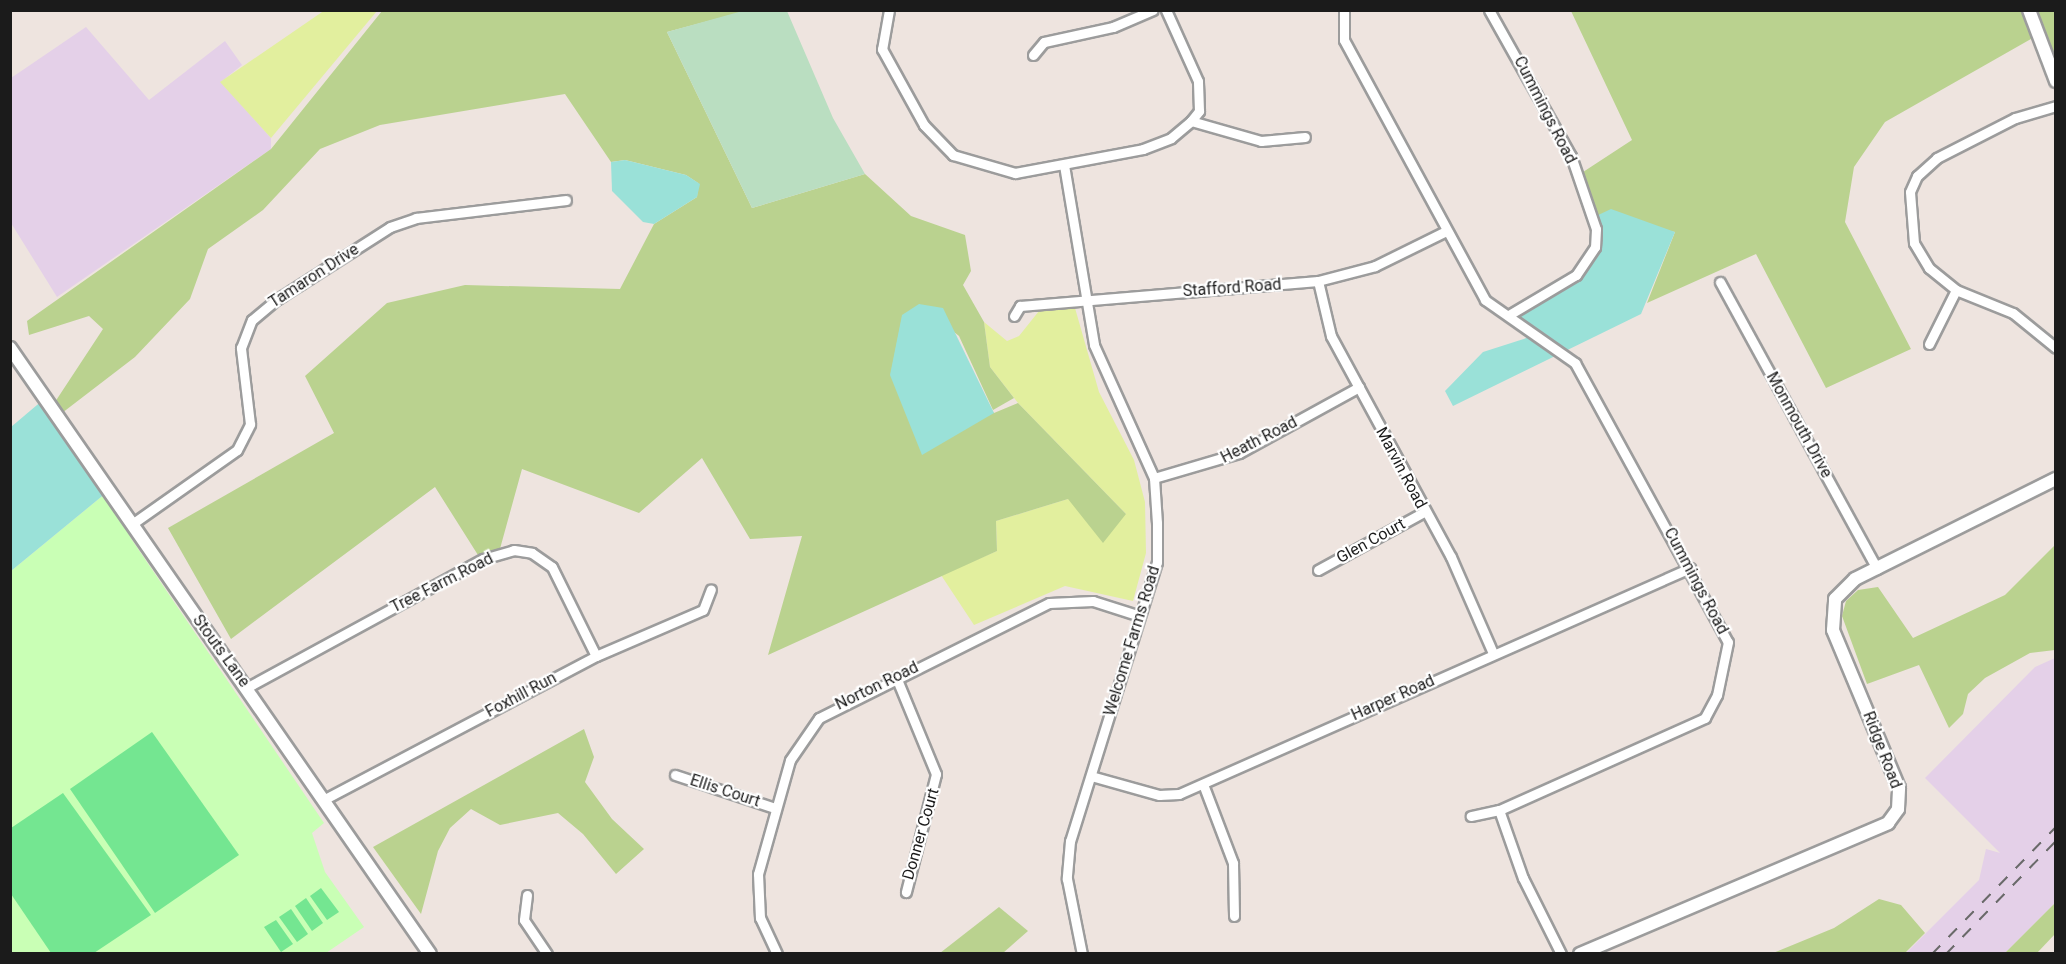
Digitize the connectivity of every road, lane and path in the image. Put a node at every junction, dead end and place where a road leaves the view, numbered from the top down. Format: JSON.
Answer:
{"nodes":[{"id":1,"x":889,"y":10,"type":"edge"},
{"id":2,"x":1153,"y":10,"type":"edge"},
{"id":3,"x":1166,"y":10,"type":"edge"},
{"id":4,"x":1344,"y":10,"type":"edge"},
{"id":5,"x":1489,"y":10,"type":"edge"},
{"id":6,"x":2029,"y":10,"type":"edge"},
{"id":7,"x":1033,"y":55,"type":"dead end"},
{"id":8,"x":2055,"y":81,"type":"edge"},
{"id":9,"x":2055,"y":106,"type":"edge"},
{"id":10,"x":1191,"y":121,"type":"junction"},
{"id":11,"x":1305,"y":136,"type":"dead end"},
{"id":12,"x":1064,"y":165,"type":"junction"},
{"id":13,"x":566,"y":200,"type":"dead end"},
{"id":14,"x":1446,"y":231,"type":"junction"},
{"id":15,"x":1318,"y":281,"type":"junction"},
{"id":16,"x":1720,"y":282,"type":"dead end"},
{"id":17,"x":1956,"y":290,"type":"junction"},
{"id":18,"x":1089,"y":299,"type":"junction"},
{"id":19,"x":1509,"y":315,"type":"junction"},
{"id":20,"x":1014,"y":316,"type":"dead end"},
{"id":21,"x":1929,"y":344,"type":"dead end"},
{"id":22,"x":10,"y":348,"type":"edge"},
{"id":23,"x":2055,"y":348,"type":"edge"},
{"id":24,"x":1359,"y":387,"type":"junction"},
{"id":25,"x":1154,"y":478,"type":"junction"},
{"id":26,"x":2055,"y":479,"type":"edge"},
{"id":27,"x":1424,"y":512,"type":"junction"},
{"id":28,"x":132,"y":524,"type":"junction"},
{"id":29,"x":1690,"y":568,"type":"junction"},
{"id":30,"x":1877,"y":569,"type":"junction"},
{"id":31,"x":1318,"y":570,"type":"dead end"},
{"id":32,"x":711,"y":589,"type":"dead end"},
{"id":33,"x":1140,"y":616,"type":"junction"},
{"id":34,"x":1493,"y":652,"type":"junction"},
{"id":35,"x":596,"y":656,"type":"junction"},
{"id":36,"x":896,"y":677,"type":"junction"},
{"id":37,"x":248,"y":687,"type":"junction"},
{"id":38,"x":675,"y":775,"type":"dead end"},
{"id":39,"x":1091,"y":776,"type":"junction"},
{"id":40,"x":1203,"y":784,"type":"junction"},
{"id":41,"x":323,"y":800,"type":"junction"},
{"id":42,"x":775,"y":808,"type":"junction"},
{"id":43,"x":1499,"y":810,"type":"junction"},
{"id":44,"x":1471,"y":816,"type":"dead end"},
{"id":45,"x":906,"y":892,"type":"dead end"},
{"id":46,"x":527,"y":895,"type":"dead end"},
{"id":47,"x":1234,"y":916,"type":"dead end"},
{"id":48,"x":430,"y":954,"type":"edge"},
{"id":49,"x":547,"y":954,"type":"edge"},
{"id":50,"x":777,"y":954,"type":"edge"},
{"id":51,"x":1082,"y":954,"type":"edge"},
{"id":52,"x":1561,"y":954,"type":"edge"},
{"id":53,"x":1580,"y":954,"type":"edge"}],
"edges":[{"from":1,"to":12,"type":"street"},
{"from":2,"to":7,"type":"street"},
{"from":3,"to":10,"type":"street"},
{"from":4,"to":14,"type":"street","name":"Cummings Road"},
{"from":5,"to":19,"type":"street","name":"Cummings Road"},
{"from":6,"to":8,"type":"street"},
{"from":9,"to":17,"type":"street"},
{"from":10,"to":11,"type":"street"},
{"from":10,"to":12,"type":"street"},
{"from":12,"to":18,"type":"street","name":"Welcome Farms Road"},
{"from":13,"to":28,"type":"street","name":"Tamaron Drive"},
{"from":14,"to":15,"type":"street","name":"Stafford Road"},
{"from":14,"to":19,"type":"street","name":"Cummings Road"},
{"from":15,"to":18,"type":"street","name":"Stafford Road"},
{"from":15,"to":24,"type":"street","name":"Marvin Road"},
{"from":16,"to":30,"type":"street","name":"Monmouth Drive"},
{"from":17,"to":21,"type":"street"},
{"from":17,"to":23,"type":"street"},
{"from":18,"to":20,"type":"street","name":"Stafford Road"},
{"from":18,"to":25,"type":"street","name":"Welcome Farms Road"},
{"from":19,"to":29,"type":"street","name":"Cummings Road"},
{"from":22,"to":28,"type":"street","name":"Stouts Lane"},
{"from":24,"to":25,"type":"street","name":"Heath Road"},
{"from":24,"to":27,"type":"street","name":"Marvin Road"},
{"from":25,"to":33,"type":"street","name":"Welcome Farms Road"},
{"from":26,"to":30,"type":"street","name":"Ridge Road"},
{"from":27,"to":31,"type":"street","name":"Glen Court"},
{"from":27,"to":34,"type":"street","name":"Marvin Road"},
{"from":28,"to":37,"type":"street","name":"Stouts Lane"},
{"from":29,"to":34,"type":"street","name":"Harper Road"},
{"from":29,"to":43,"type":"street","name":"Cummings Road"},
{"from":30,"to":53,"type":"street","name":"Ridge Road"},
{"from":32,"to":35,"type":"street","name":"Foxhill Run"},
{"from":33,"to":36,"type":"street","name":"Norton Road"},
{"from":33,"to":39,"type":"street","name":"Welcome Farms Road"},
{"from":34,"to":40,"type":"street","name":"Harper Road"},
{"from":35,"to":37,"type":"street","name":"Tree Farm Road"},
{"from":35,"to":41,"type":"street","name":"Foxhill Run"},
{"from":36,"to":42,"type":"street","name":"Norton Road"},
{"from":36,"to":45,"type":"street","name":"Donner Court"},
{"from":37,"to":41,"type":"street","name":"Stouts Lane"},
{"from":38,"to":42,"type":"street","name":"Ellis Court"},
{"from":39,"to":40,"type":"street","name":"Harper Road"},
{"from":39,"to":51,"type":"street","name":"Welcome Farms Road"},
{"from":40,"to":47,"type":"street"},
{"from":41,"to":48,"type":"street","name":"Stouts Lane"},
{"from":42,"to":50,"type":"street","name":"Norton Road"},
{"from":43,"to":44,"type":"street","name":"Cummings Road"},
{"from":43,"to":52,"type":"street"},
{"from":46,"to":49,"type":"street"}]}
